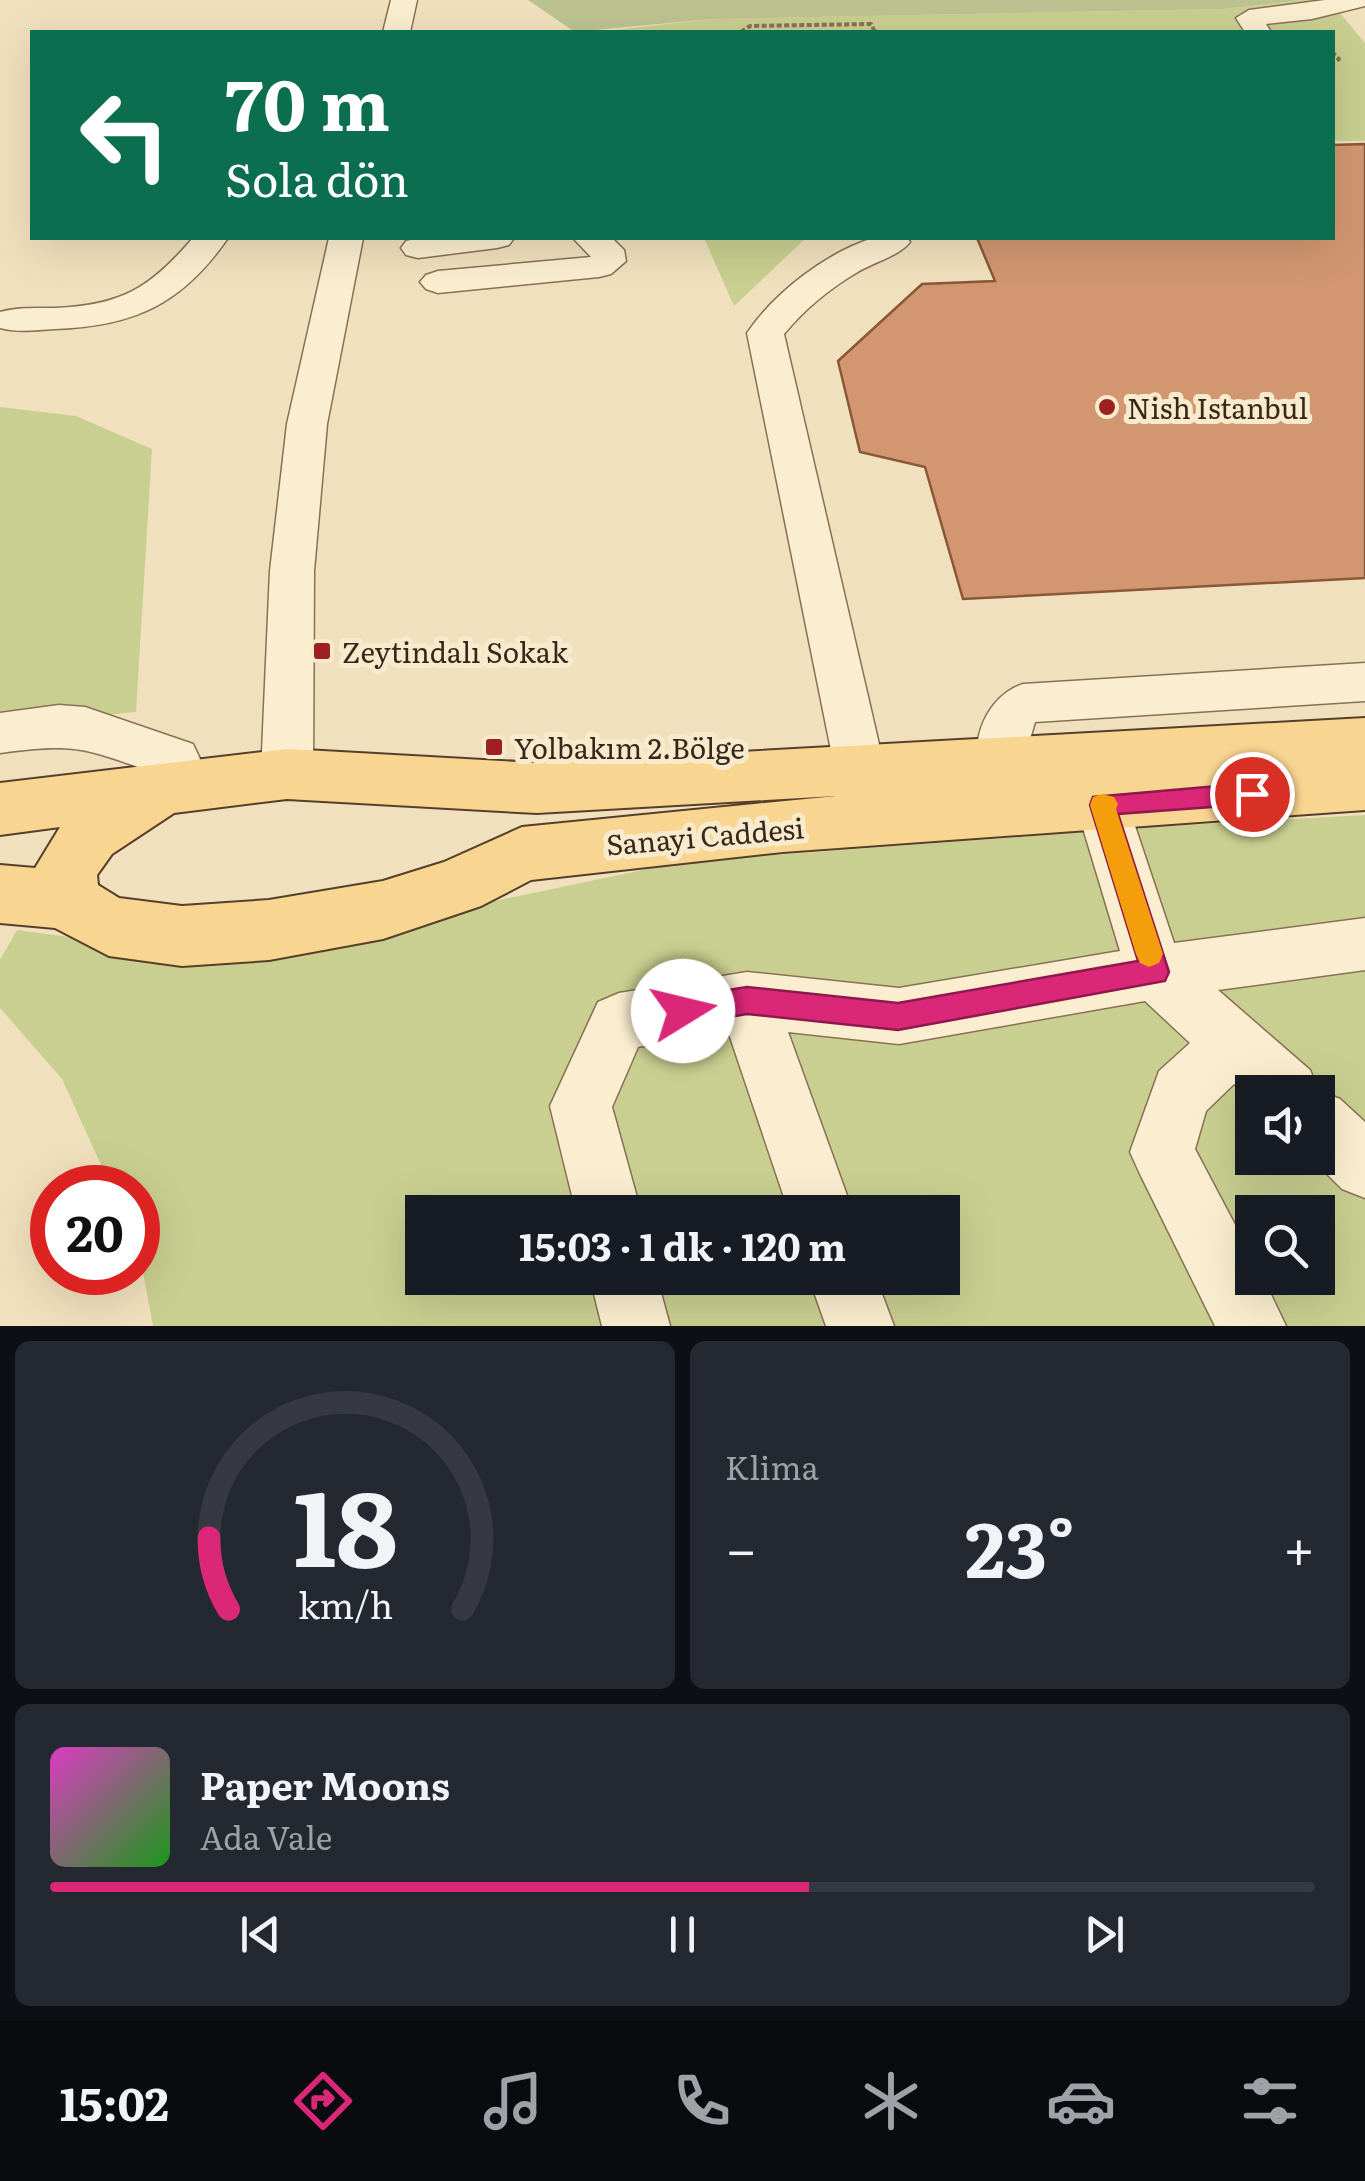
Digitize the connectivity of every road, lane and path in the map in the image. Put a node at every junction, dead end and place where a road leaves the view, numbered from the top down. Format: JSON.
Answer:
{"nodes":[{"id":1,"x":404,"y":0,"type":"edge"},
{"id":2,"x":1362,"y":2,"type":"edge"},
{"id":3,"x":852,"y":24,"type":"junction"},
{"id":4,"x":766,"y":29,"type":"edge"},
{"id":5,"x":397,"y":30,"type":"edge"},
{"id":6,"x":854,"y":30,"type":"edge"},
{"id":7,"x":873,"y":30,"type":"edge"},
{"id":8,"x":1257,"y":30,"type":"edge"},
{"id":9,"x":209,"y":240,"type":"edge"},
{"id":10,"x":346,"y":240,"type":"edge"},
{"id":11,"x":481,"y":240,"type":"edge"},
{"id":12,"x":593,"y":240,"type":"edge"},
{"id":13,"x":893,"y":242,"type":"dead end"},
{"id":14,"x":418,"y":248,"type":"dead end"},
{"id":15,"x":438,"y":282,"type":"dead end"},
{"id":16,"x":10,"y":320,"type":"dead end"},
{"id":17,"x":1365,"y":682,"type":"edge"},
{"id":18,"x":0,"y":733,"type":"edge"},
{"id":19,"x":1365,"y":742,"type":"edge"},
{"id":20,"x":1001,"y":762,"type":"junction"},
{"id":21,"x":860,"y":770,"type":"junction"},
{"id":22,"x":287,"y":774,"type":"junction"},
{"id":23,"x":460,"y":783,"type":"junction"},
{"id":24,"x":1365,"y":786,"type":"edge"},
{"id":25,"x":164,"y":788,"type":"junction"},
{"id":26,"x":779,"y":801,"type":"junction"},
{"id":27,"x":1102,"y":805,"type":"junction"},
{"id":28,"x":0,"y":809,"type":"edge"},
{"id":29,"x":459,"y":886,"type":"junction"},
{"id":30,"x":0,"y":894,"type":"edge"},
{"id":31,"x":66,"y":900,"type":"junction"},
{"id":32,"x":1365,"y":944,"type":"edge"},
{"id":33,"x":1155,"y":972,"type":"junction"},
{"id":34,"x":747,"y":1000,"type":"junction"},
{"id":35,"x":1234,"y":1040,"type":"junction"},
{"id":36,"x":1270,"y":1075,"type":"edge"},
{"id":37,"x":1335,"y":1137,"type":"edge"},
{"id":38,"x":1365,"y":1166,"type":"edge"},
{"id":39,"x":604,"y":1195,"type":"edge"},
{"id":40,"x":814,"y":1195,"type":"edge"},
{"id":41,"x":628,"y":1295,"type":"edge"},
{"id":42,"x":849,"y":1295,"type":"edge"},
{"id":43,"x":636,"y":1326,"type":"edge"},
{"id":44,"x":860,"y":1326,"type":"edge"},
{"id":45,"x":1252,"y":1326,"type":"edge"}],
"edges":[{"from":1,"to":5,"type":"street"},
{"from":2,"to":8,"type":"street"},
{"from":3,"to":4,"type":"path"},
{"from":3,"to":6,"type":"path"},
{"from":3,"to":7,"type":"path"},
{"from":9,"to":16,"type":"street"},
{"from":10,"to":22,"type":"street"},
{"from":11,"to":14,"type":"street"},
{"from":12,"to":15,"type":"street"},
{"from":13,"to":21,"type":"street"},
{"from":17,"to":20,"type":"street"},
{"from":18,"to":25,"type":"street"},
{"from":19,"to":20,"type":"main road","name":"Sanayi Caddesi"},
{"from":20,"to":21,"type":"main road","name":"Sanayi Caddesi"},
{"from":21,"to":26,"type":"main road","name":"Sanayi Caddesi"},
{"from":22,"to":23,"type":"main road","name":"Sanayi Caddesi"},
{"from":22,"to":25,"type":"main road","name":"Sanayi Caddesi"},
{"from":23,"to":26,"type":"main road","name":"Sanayi Caddesi"},
{"from":23,"to":29,"type":"main road"},
{"from":24,"to":27,"type":"main road","name":"Sanayi Caddesi"},
{"from":25,"to":28,"type":"main road","name":"Sanayi Caddesi"},
{"from":25,"to":31,"type":"main road","name":"Sanayi Caddesi"},
{"from":26,"to":27,"type":"main road","name":"Sanayi Caddesi"},
{"from":26,"to":29,"type":"main road","name":"Sanayi Caddesi"},
{"from":27,"to":33,"type":"street"},
{"from":29,"to":31,"type":"main road","name":"Sanayi Caddesi"},
{"from":30,"to":31,"type":"main road","name":"Sanayi Caddesi"},
{"from":32,"to":33,"type":"street"},
{"from":33,"to":34,"type":"street"},
{"from":33,"to":35,"type":"street"},
{"from":34,"to":39,"type":"street"},
{"from":34,"to":40,"type":"street"},
{"from":35,"to":36,"type":"street"},
{"from":35,"to":45,"type":"street"},
{"from":37,"to":38,"type":"street"},
{"from":41,"to":43,"type":"street"},
{"from":42,"to":44,"type":"street"}]}
